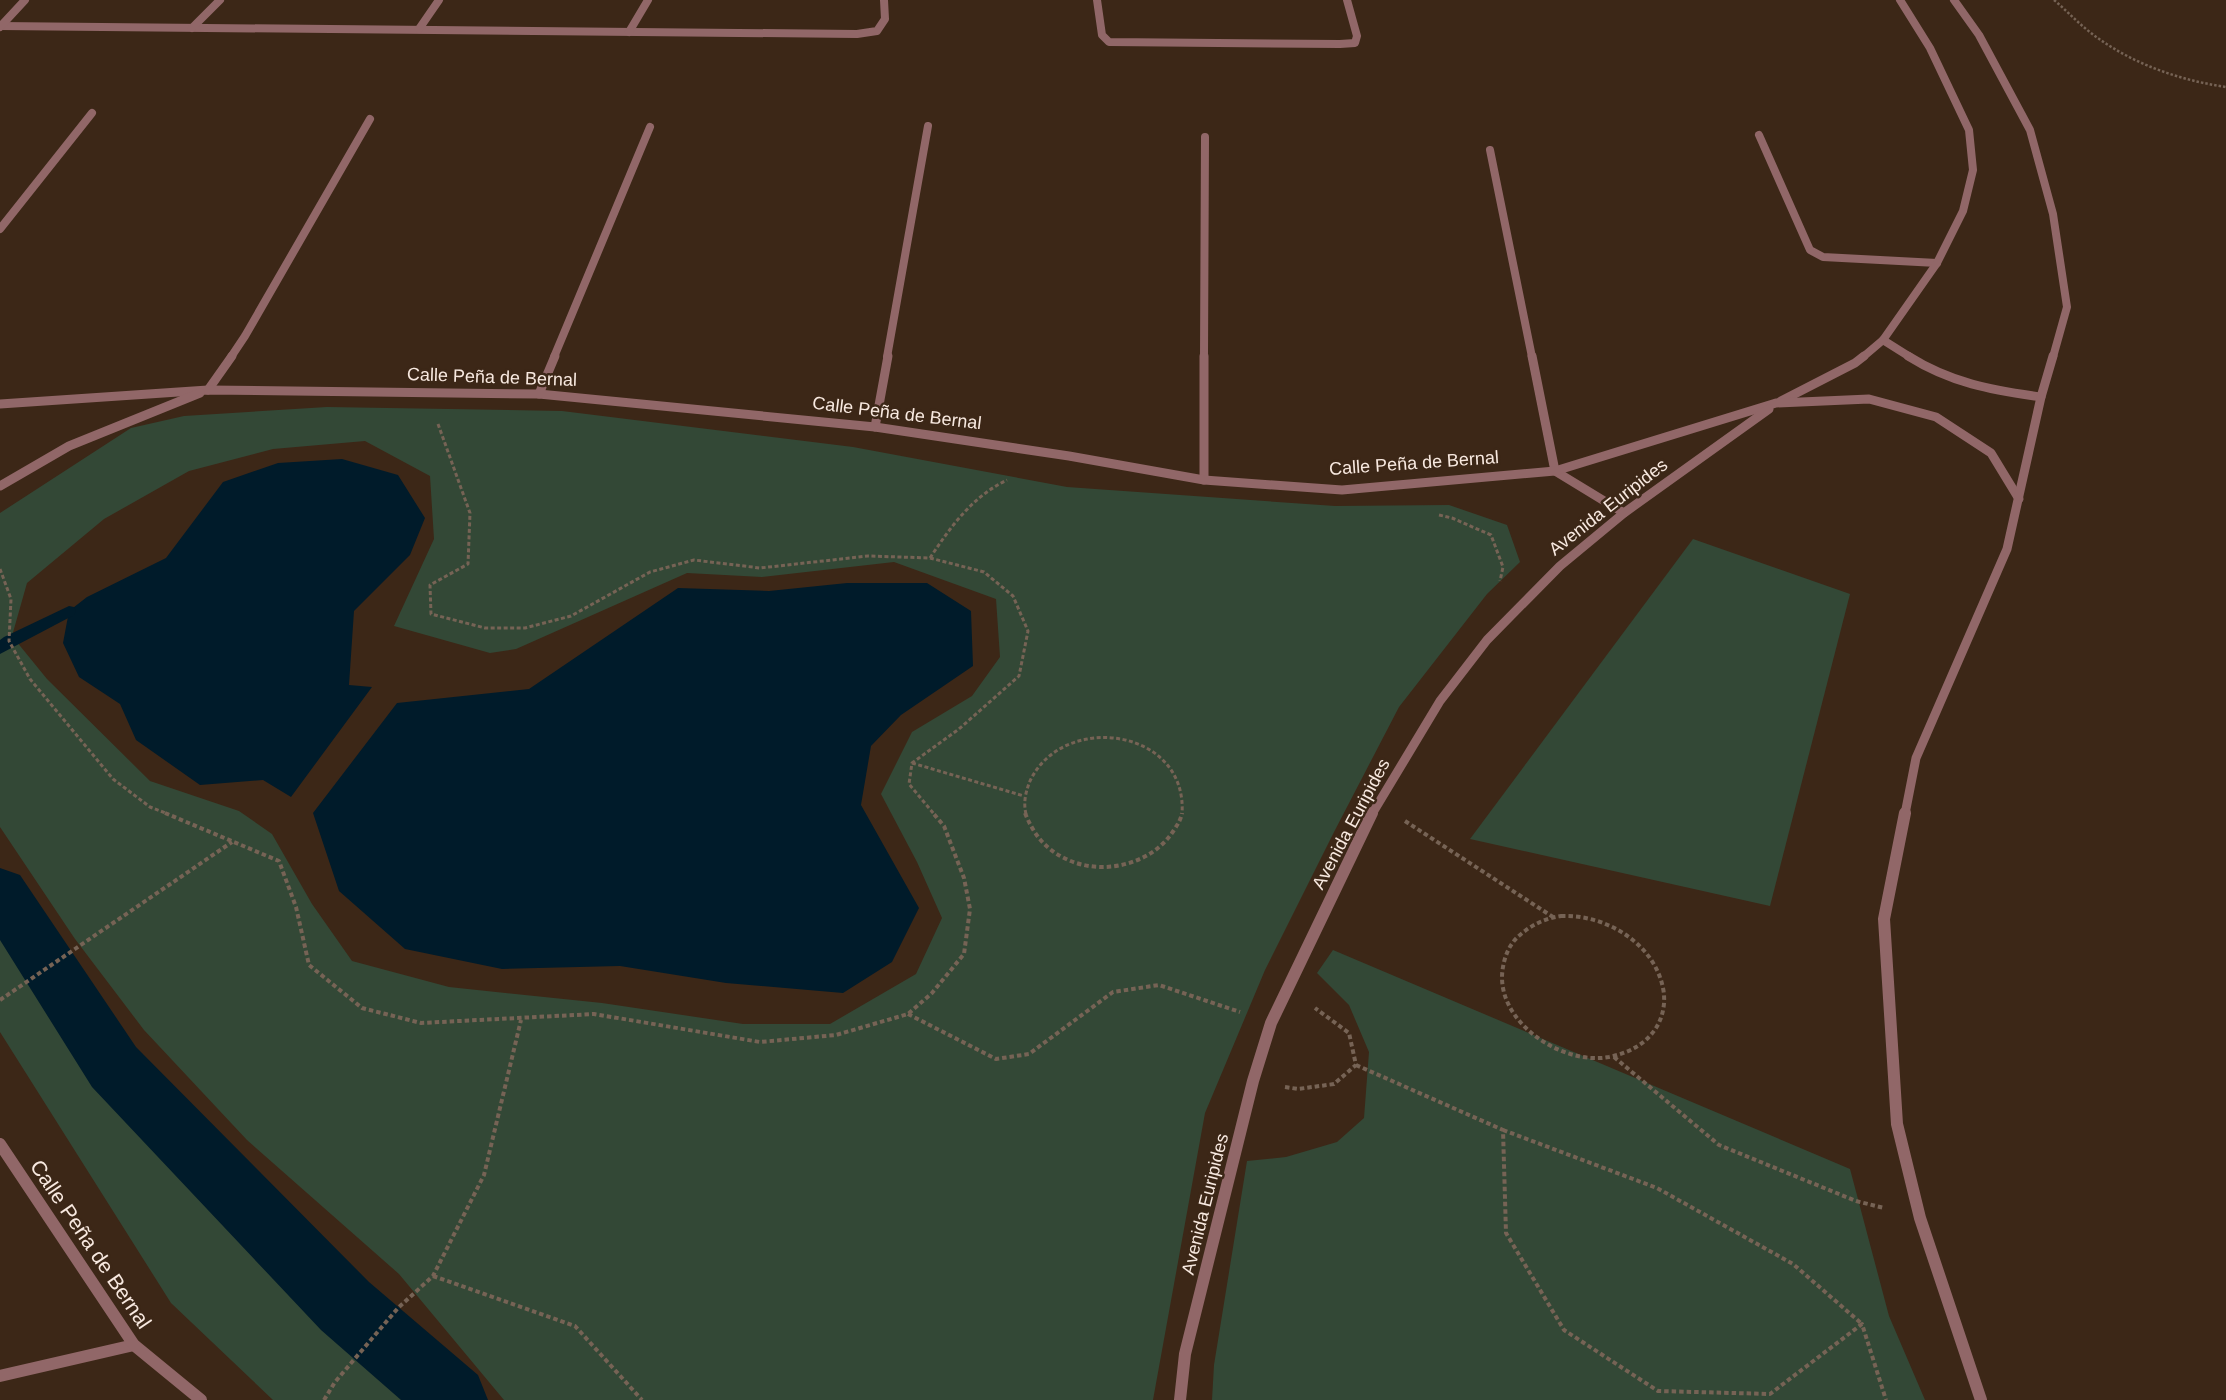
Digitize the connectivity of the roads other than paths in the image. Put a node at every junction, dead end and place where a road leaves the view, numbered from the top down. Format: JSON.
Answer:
{"nodes":[{"id":1,"x":26,"y":0,"type":"edge"},
{"id":2,"x":220,"y":0,"type":"edge"},
{"id":3,"x":438,"y":0,"type":"edge"},
{"id":4,"x":648,"y":0,"type":"edge"},
{"id":5,"x":884,"y":0,"type":"edge"},
{"id":6,"x":1097,"y":0,"type":"edge"},
{"id":7,"x":1347,"y":0,"type":"edge"},
{"id":8,"x":1900,"y":0,"type":"edge"},
{"id":9,"x":1954,"y":0,"type":"edge"},
{"id":10,"x":0,"y":26,"type":"edge"},
{"id":11,"x":192,"y":28,"type":"junction"},
{"id":12,"x":419,"y":29,"type":"junction"},
{"id":13,"x":628,"y":32,"type":"junction"},
{"id":14,"x":92,"y":113,"type":"dead end"},
{"id":15,"x":370,"y":118,"type":"dead end"},
{"id":16,"x":928,"y":126,"type":"dead end"},
{"id":17,"x":650,"y":127,"type":"dead end"},
{"id":18,"x":1205,"y":136,"type":"dead end"},
{"id":19,"x":1759,"y":136,"type":"dead end"},
{"id":20,"x":1490,"y":150,"type":"dead end"},
{"id":21,"x":0,"y":229,"type":"edge"},
{"id":22,"x":1937,"y":263,"type":"junction"},
{"id":23,"x":1883,"y":340,"type":"junction"},
{"id":24,"x":208,"y":390,"type":"junction"},
{"id":25,"x":539,"y":394,"type":"junction"},
{"id":26,"x":2041,"y":397,"type":"junction"},
{"id":27,"x":0,"y":404,"type":"edge"},
{"id":28,"x":1776,"y":404,"type":"junction"},
{"id":29,"x":875,"y":427,"type":"junction"},
{"id":30,"x":1555,"y":471,"type":"junction"},
{"id":31,"x":1204,"y":480,"type":"junction"},
{"id":32,"x":0,"y":486,"type":"edge"},
{"id":33,"x":2019,"y":499,"type":"junction"},
{"id":34,"x":1624,"y":513,"type":"junction"},
{"id":35,"x":0,"y":1144,"type":"edge"},
{"id":36,"x":134,"y":1346,"type":"junction"},
{"id":37,"x":0,"y":1376,"type":"edge"},
{"id":38,"x":201,"y":1400,"type":"edge"},
{"id":39,"x":1180,"y":1400,"type":"edge"},
{"id":40,"x":1982,"y":1400,"type":"edge"}],
"edges":[{"from":1,"to":10,"type":"street"},
{"from":2,"to":11,"type":"street"},
{"from":3,"to":12,"type":"street"},
{"from":4,"to":13,"type":"street"},
{"from":5,"to":13,"type":"street"},
{"from":6,"to":7,"type":"street"},
{"from":8,"to":22,"type":"street"},
{"from":9,"to":26,"type":"street"},
{"from":10,"to":11,"type":"street"},
{"from":11,"to":12,"type":"street"},
{"from":12,"to":13,"type":"street"},
{"from":14,"to":21,"type":"street"},
{"from":15,"to":24,"type":"street"},
{"from":16,"to":29,"type":"street"},
{"from":17,"to":25,"type":"street"},
{"from":18,"to":31,"type":"street"},
{"from":19,"to":22,"type":"street"},
{"from":20,"to":30,"type":"street"},
{"from":22,"to":23,"type":"street"},
{"from":23,"to":26,"type":"street"},
{"from":23,"to":28,"type":"street"},
{"from":24,"to":25,"type":"street","name":"Calle Peña de Bernal"},
{"from":24,"to":27,"type":"street","name":"Calle Peña de Bernal"},
{"from":24,"to":32,"type":"street"},
{"from":25,"to":29,"type":"street","name":"Calle Peña de Bernal"},
{"from":26,"to":33,"type":"street"},
{"from":28,"to":30,"type":"street","name":"Calle Peña de Bernal"},
{"from":28,"to":33,"type":"street"},
{"from":28,"to":34,"type":"street","name":"Avenida Euripides"},
{"from":29,"to":31,"type":"street","name":"Calle Peña de Bernal"},
{"from":30,"to":31,"type":"street","name":"Calle Peña de Bernal"},
{"from":30,"to":34,"type":"street"},
{"from":33,"to":40,"type":"street"},
{"from":34,"to":39,"type":"street","name":"Avenida Euripides"},
{"from":35,"to":36,"type":"street","name":"Calle Peña de Bernal"},
{"from":36,"to":37,"type":"street"},
{"from":36,"to":38,"type":"street","name":"Calle Peña de Bernal"}]}
